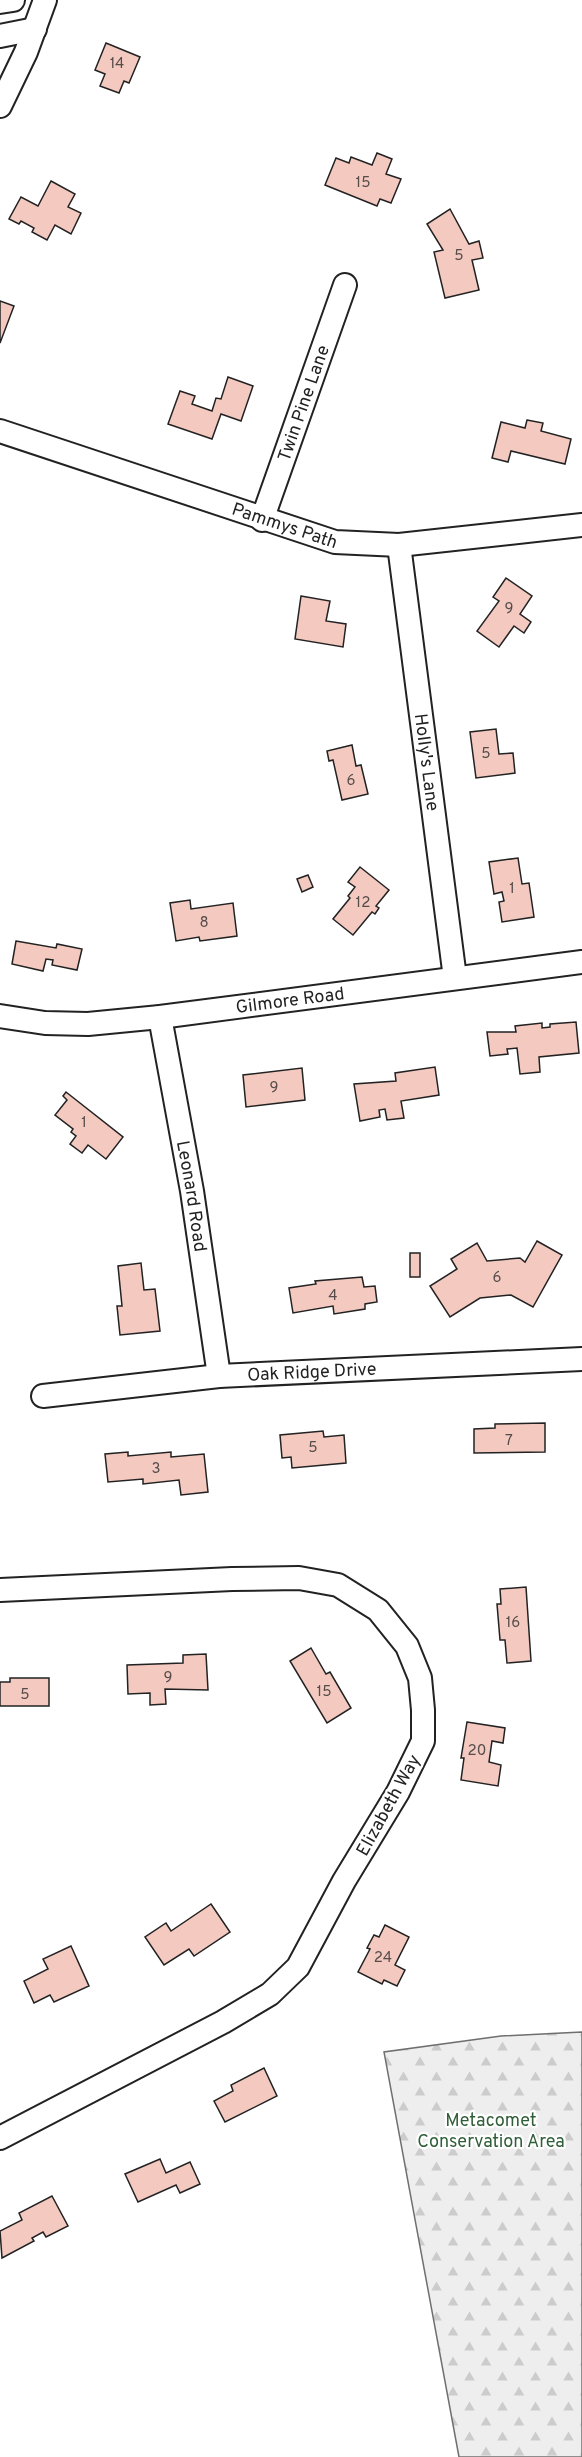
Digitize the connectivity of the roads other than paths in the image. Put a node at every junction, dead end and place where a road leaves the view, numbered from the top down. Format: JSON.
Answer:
{"nodes":[{"id":1,"x":13,"y":0,"type":"edge"},
{"id":2,"x":45,"y":0,"type":"edge"},
{"id":3,"x":0,"y":3,"type":"edge"},
{"id":4,"x":35,"y":28,"type":"junction"},
{"id":5,"x":0,"y":36,"type":"edge"},
{"id":6,"x":0,"y":106,"type":"edge"},
{"id":7,"x":345,"y":285,"type":"dead end"},
{"id":8,"x":0,"y":431,"type":"edge"},
{"id":9,"x":262,"y":520,"type":"junction"},
{"id":10,"x":582,"y":525,"type":"edge"},
{"id":11,"x":399,"y":545,"type":"junction"},
{"id":12,"x":582,"y":962,"type":"edge"},
{"id":13,"x":454,"y":978,"type":"junction"},
{"id":14,"x":0,"y":1016,"type":"edge"},
{"id":15,"x":160,"y":1017,"type":"junction"},
{"id":16,"x":582,"y":1359,"type":"edge"},
{"id":17,"x":219,"y":1376,"type":"junction"},
{"id":18,"x":43,"y":1396,"type":"dead end"},
{"id":19,"x":0,"y":1590,"type":"edge"},
{"id":20,"x":0,"y":2138,"type":"edge"}],
"edges":[{"from":1,"to":3,"type":"street"},
{"from":2,"to":4,"type":"street"},
{"from":4,"to":5,"type":"street"},
{"from":4,"to":6,"type":"street"},
{"from":7,"to":9,"type":"street","name":"Twin Pine Lane"},
{"from":8,"to":9,"type":"street","name":"Pammys Path"},
{"from":9,"to":11,"type":"street","name":"Pammys Path"},
{"from":10,"to":11,"type":"street","name":"Pammys Path"},
{"from":11,"to":13,"type":"street","name":"Holly's Lane"},
{"from":12,"to":13,"type":"street","name":"Gilmore Road"},
{"from":13,"to":15,"type":"street","name":"Gilmore Road"},
{"from":14,"to":15,"type":"street","name":"Gilmore Road"},
{"from":15,"to":17,"type":"street","name":"Leonard Road"},
{"from":16,"to":17,"type":"street","name":"Oak Ridge Drive"},
{"from":17,"to":18,"type":"street","name":"Oak Ridge Drive"},
{"from":19,"to":20,"type":"street","name":"Elizabeth Way"}]}
